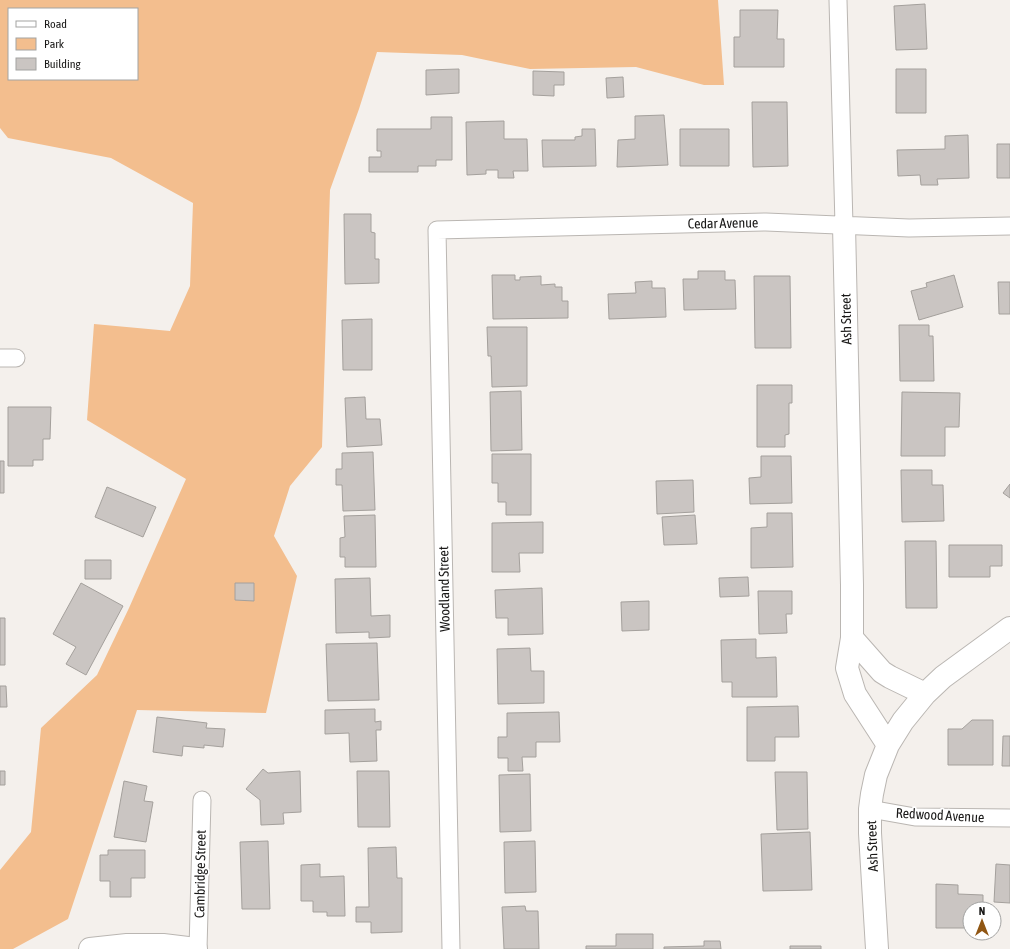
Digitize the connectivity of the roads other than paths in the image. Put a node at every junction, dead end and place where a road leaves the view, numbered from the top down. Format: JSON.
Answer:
{"nodes":[{"id":1,"x":838,"y":0,"type":"edge"},
{"id":2,"x":844,"y":225,"type":"junction"},
{"id":3,"x":1010,"y":226,"type":"edge"},
{"id":4,"x":437,"y":230,"type":"joint"},
{"id":5,"x":1010,"y":628,"type":"edge"},
{"id":6,"x":852,"y":638,"type":"junction"},
{"id":7,"x":925,"y":694,"type":"junction"},
{"id":8,"x":888,"y":745,"type":"junction"},
{"id":9,"x":202,"y":800,"type":"dead end"},
{"id":10,"x":870,"y":809,"type":"junction"},
{"id":11,"x":1010,"y":818,"type":"edge"},
{"id":12,"x":90,"y":949,"type":"edge"},
{"id":13,"x":197,"y":949,"type":"edge"},
{"id":14,"x":451,"y":949,"type":"edge"},
{"id":15,"x":877,"y":949,"type":"edge"}],
"edges":[{"from":1,"to":2,"type":"street","name":"Ash Street"},
{"from":2,"to":3,"type":"street","name":"Cedar Avenue"},
{"from":2,"to":4,"type":"street","name":"Cedar Avenue"},
{"from":2,"to":6,"type":"street","name":"Ash Street"},
{"from":4,"to":14,"type":"street","name":"Woodland Street"},
{"from":5,"to":7,"type":"street","name":"Ash Street"},
{"from":6,"to":7,"type":"street"},
{"from":6,"to":8,"type":"street","name":"Ash Street"},
{"from":7,"to":8,"type":"street","name":"Ash Street"},
{"from":8,"to":10,"type":"street","name":"Ash Street"},
{"from":9,"to":13,"type":"street","name":"Cambridge Street"},
{"from":10,"to":11,"type":"street","name":"Redwood Avenue"},
{"from":10,"to":15,"type":"street","name":"Ash Street"},
{"from":12,"to":13,"type":"street"}]}
